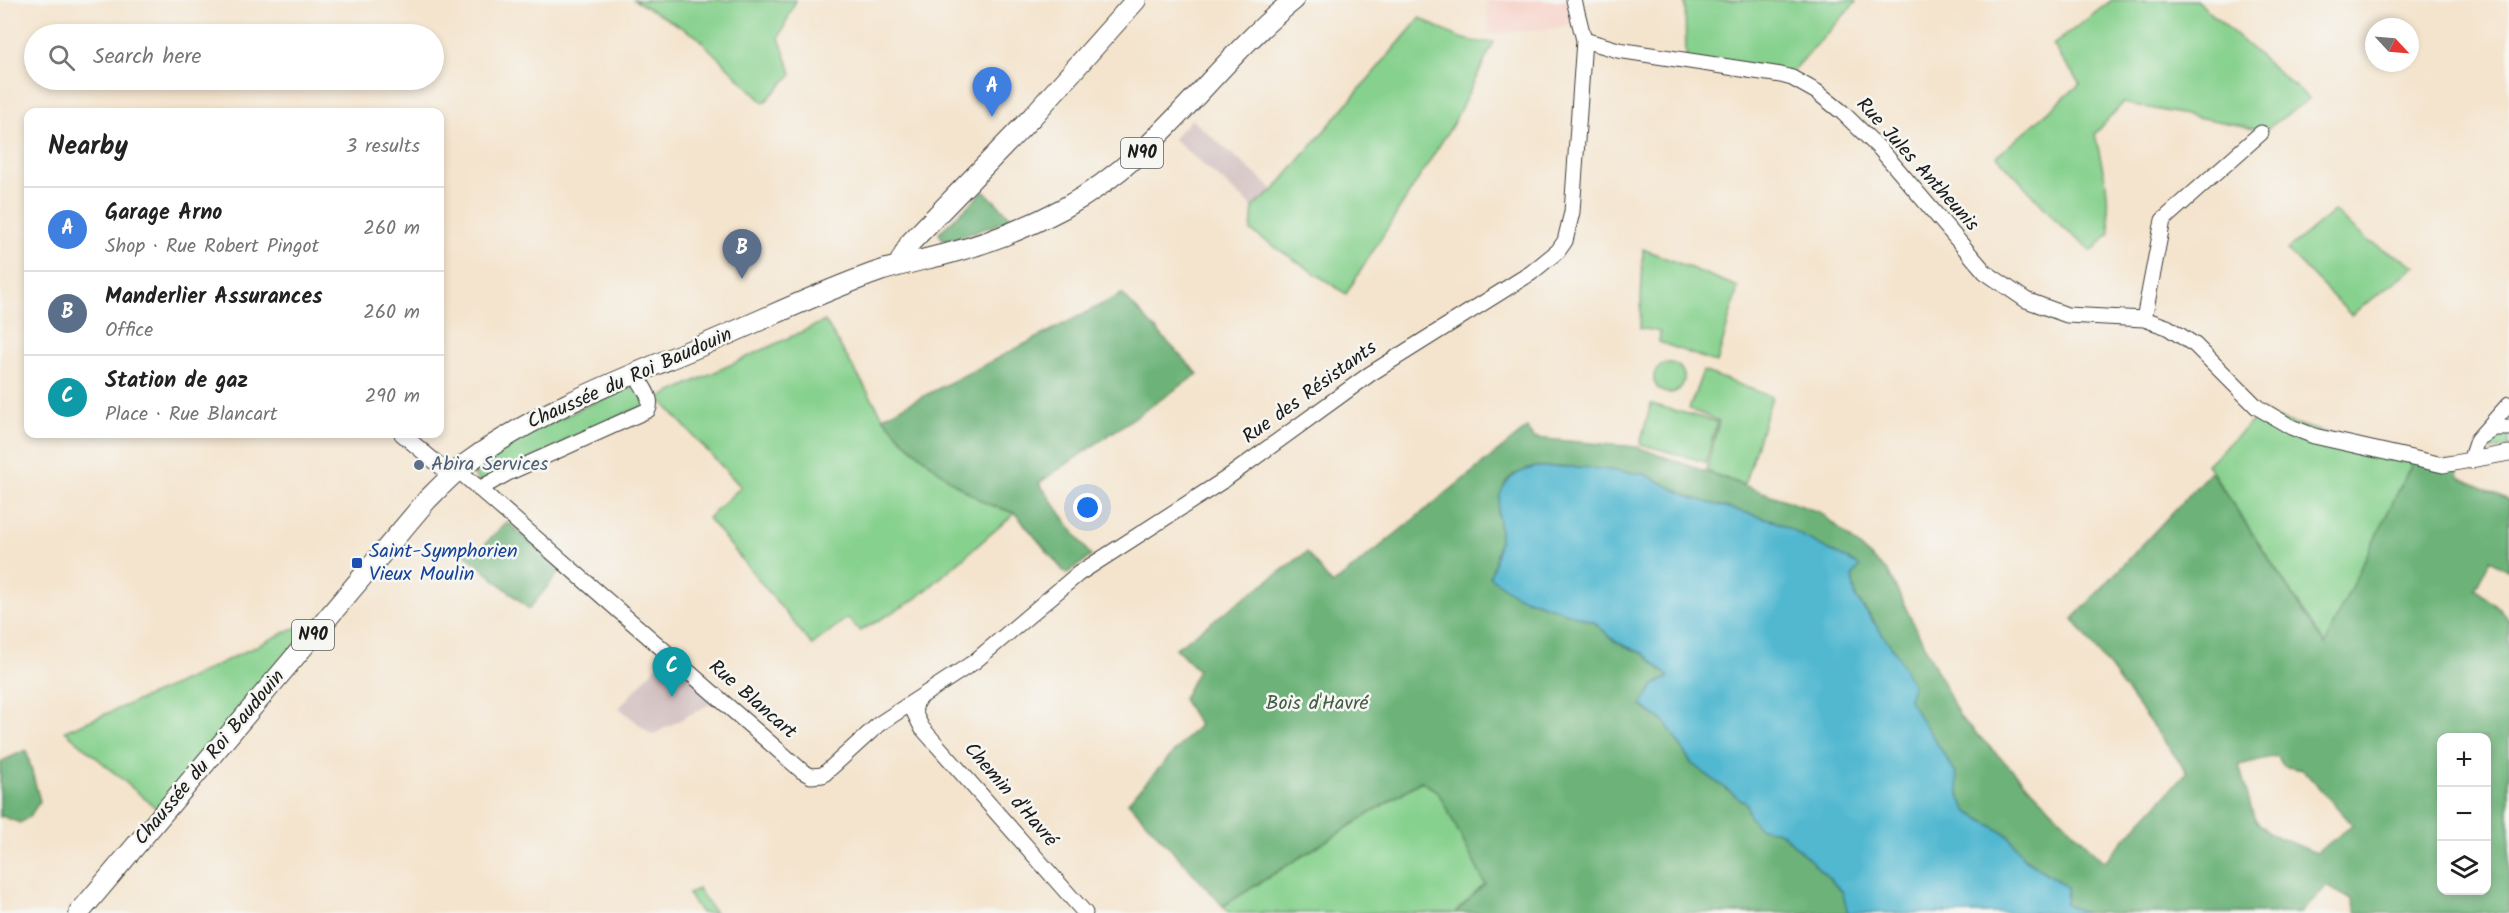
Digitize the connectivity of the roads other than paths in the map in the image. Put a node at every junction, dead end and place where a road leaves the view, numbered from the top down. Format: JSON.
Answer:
{"nodes":[{"id":1,"x":1136,"y":0,"type":"edge"},
{"id":2,"x":1294,"y":0,"type":"edge"},
{"id":3,"x":1574,"y":0,"type":"edge"},
{"id":4,"x":1584,"y":40,"type":"junction"},
{"id":5,"x":2261,"y":132,"type":"dead end"},
{"id":6,"x":897,"y":266,"type":"junction"},
{"id":7,"x":2144,"y":319,"type":"junction"},
{"id":8,"x":635,"y":373,"type":"junction"},
{"id":9,"x":2509,"y":404,"type":"edge"},
{"id":10,"x":2509,"y":428,"type":"edge"},
{"id":11,"x":407,"y":438,"type":"edge"},
{"id":12,"x":2477,"y":440,"type":"junction"},
{"id":13,"x":2509,"y":453,"type":"edge"},
{"id":14,"x":2470,"y":461,"type":"junction"},
{"id":15,"x":455,"y":473,"type":"junction"},
{"id":16,"x":479,"y":489,"type":"junction"},
{"id":17,"x":917,"y":700,"type":"junction"},
{"id":18,"x":79,"y":913,"type":"edge"},
{"id":19,"x":1085,"y":913,"type":"edge"}],
"edges":[{"from":1,"to":6,"type":"main road"},
{"from":2,"to":6,"type":"main road","name":"Chaussée du Roi Baudouin","number":"N90"},
{"from":3,"to":4,"type":"street"},
{"from":4,"to":7,"type":"street","name":"Rue Jules Antheunis"},
{"from":4,"to":17,"type":"street","name":"Rue des Résistants"},
{"from":5,"to":7,"type":"street"},
{"from":6,"to":8,"type":"main road","name":"Chaussée du Roi Baudouin","number":"N90"},
{"from":7,"to":14,"type":"street","name":"Rue Jules Antheunis"},
{"from":8,"to":15,"type":"main road","name":"Chaussée du Roi Baudouin","number":"N90"},
{"from":8,"to":16,"type":"street"},
{"from":9,"to":12,"type":"street"},
{"from":10,"to":12,"type":"street"},
{"from":11,"to":15,"type":"street","name":"Rue Blancart"},
{"from":12,"to":14,"type":"street"},
{"from":13,"to":14,"type":"street","name":"Rue Jules Antheunis"},
{"from":15,"to":16,"type":"street","name":"Rue Blancart"},
{"from":15,"to":18,"type":"main road","name":"Chaussée du Roi Baudouin","number":"N90"},
{"from":16,"to":17,"type":"street","name":"Rue Blancart"},
{"from":17,"to":19,"type":"street","name":"Chemin d'Havré"}]}
